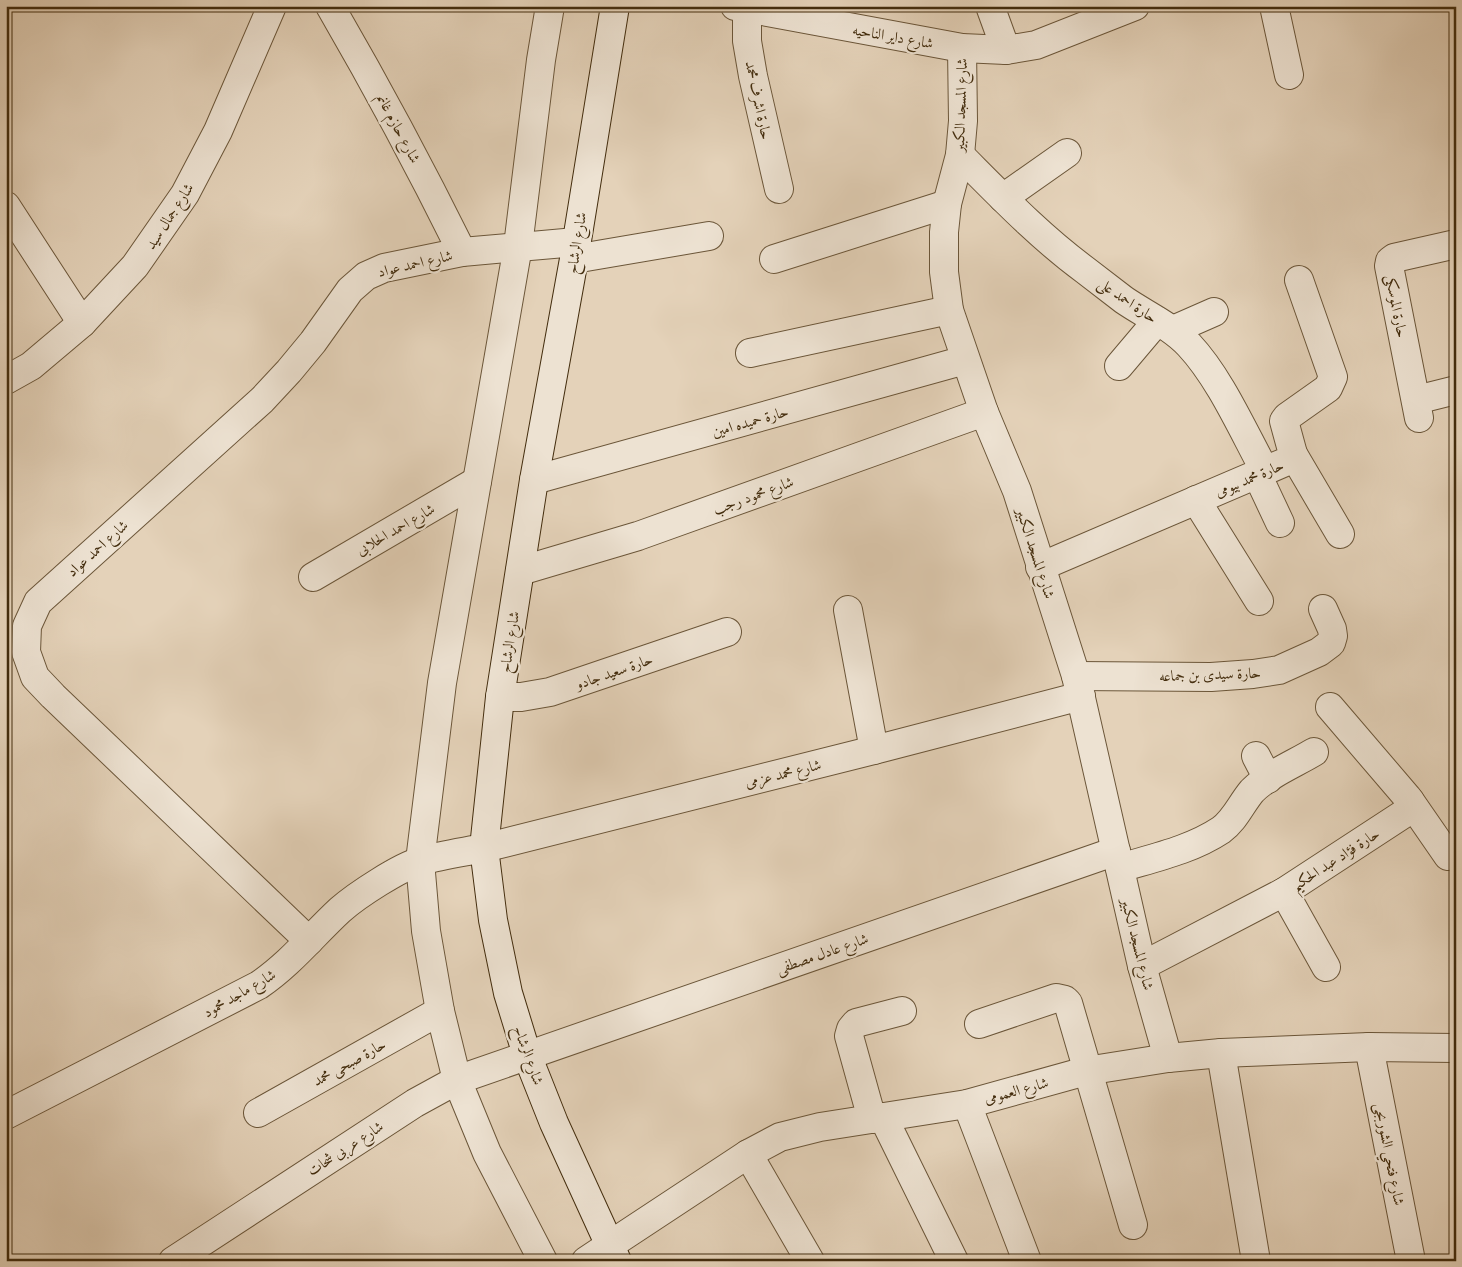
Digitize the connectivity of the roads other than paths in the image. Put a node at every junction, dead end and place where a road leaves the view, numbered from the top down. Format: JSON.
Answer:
{"nodes":[{"id":1,"x":272,"y":6,"type":"edge"},
{"id":2,"x":330,"y":6,"type":"edge"},
{"id":3,"x":550,"y":6,"type":"edge"},
{"id":4,"x":615,"y":6,"type":"edge"},
{"id":5,"x":990,"y":6,"type":"edge"},
{"id":6,"x":1274,"y":6,"type":"edge"},
{"id":7,"x":741,"y":8,"type":"edge"},
{"id":8,"x":1120,"y":9,"type":"edge"},
{"id":9,"x":962,"y":48,"type":"junction"},
{"id":10,"x":1006,"y":50,"type":"junction"},
{"id":11,"x":1290,"y":75,"type":"dead end"},
{"id":12,"x":1067,"y":153,"type":"dead end"},
{"id":13,"x":960,"y":154,"type":"junction"},
{"id":14,"x":779,"y":189,"type":"dead end"},
{"id":15,"x":1003,"y":198,"type":"junction"},
{"id":16,"x":947,"y":204,"type":"junction"},
{"id":17,"x":6,"y":206,"type":"edge"},
{"id":18,"x":710,"y":236,"type":"dead end"},
{"id":19,"x":1456,"y":244,"type":"edge"},
{"id":20,"x":518,"y":246,"type":"junction"},
{"id":21,"x":575,"y":251,"type":"junction"},
{"id":22,"x":462,"y":252,"type":"junction"},
{"id":23,"x":774,"y":259,"type":"dead end"},
{"id":24,"x":1299,"y":280,"type":"dead end"},
{"id":25,"x":949,"y":310,"type":"junction"},
{"id":26,"x":1214,"y":312,"type":"dead end"},
{"id":27,"x":82,"y":323,"type":"junction"},
{"id":28,"x":1165,"y":325,"type":"junction"},
{"id":29,"x":750,"y":353,"type":"dead end"},
{"id":30,"x":965,"y":360,"type":"junction"},
{"id":31,"x":1119,"y":366,"type":"dead end"},
{"id":32,"x":6,"y":380,"type":"edge"},
{"id":33,"x":1456,"y":390,"type":"edge"},
{"id":34,"x":984,"y":412,"type":"junction"},
{"id":35,"x":1293,"y":454,"type":"junction"},
{"id":36,"x":1261,"y":473,"type":"junction"},
{"id":37,"x":534,"y":480,"type":"junction"},
{"id":38,"x":477,"y":481,"type":"junction"},
{"id":39,"x":1196,"y":500,"type":"junction"},
{"id":40,"x":1280,"y":523,"type":"dead end"},
{"id":41,"x":1340,"y":534,"type":"dead end"},
{"id":42,"x":1040,"y":567,"type":"junction"},
{"id":43,"x":520,"y":571,"type":"junction"},
{"id":44,"x":313,"y":577,"type":"dead end"},
{"id":45,"x":1259,"y":601,"type":"dead end"},
{"id":46,"x":1323,"y":609,"type":"dead end"},
{"id":47,"x":848,"y":610,"type":"dead end"},
{"id":48,"x":727,"y":632,"type":"dead end"},
{"id":49,"x":1078,"y":686,"type":"junction"},
{"id":50,"x":500,"y":696,"type":"junction"},
{"id":51,"x":1330,"y":707,"type":"dead end"},
{"id":52,"x":874,"y":750,"type":"junction"},
{"id":53,"x":1314,"y":752,"type":"dead end"},
{"id":54,"x":1410,"y":801,"type":"junction"},
{"id":55,"x":484,"y":848,"type":"junction"},
{"id":56,"x":1448,"y":856,"type":"dead end"},
{"id":57,"x":1118,"y":859,"type":"junction"},
{"id":58,"x":420,"y":861,"type":"junction"},
{"id":59,"x":1284,"y":892,"type":"junction"},
{"id":60,"x":309,"y":941,"type":"junction"},
{"id":61,"x":1142,"y":966,"type":"junction"},
{"id":62,"x":1326,"y":967,"type":"dead end"},
{"id":63,"x":440,"y":1011,"type":"junction"},
{"id":64,"x":902,"y":1011,"type":"dead end"},
{"id":65,"x":979,"y":1024,"type":"dead end"},
{"id":66,"x":1369,"y":1047,"type":"junction"},
{"id":67,"x":1456,"y":1048,"type":"edge"},
{"id":68,"x":1221,"y":1052,"type":"junction"},
{"id":69,"x":527,"y":1055,"type":"junction"},
{"id":70,"x":1168,"y":1058,"type":"junction"},
{"id":71,"x":1086,"y":1071,"type":"junction"},
{"id":72,"x":457,"y":1080,"type":"junction"},
{"id":73,"x":967,"y":1104,"type":"junction"},
{"id":74,"x":258,"y":1113,"type":"dead end"},
{"id":75,"x":6,"y":1115,"type":"edge"},
{"id":76,"x":878,"y":1118,"type":"junction"},
{"id":77,"x":748,"y":1154,"type":"junction"},
{"id":78,"x":1133,"y":1225,"type":"dead end"},
{"id":79,"x":614,"y":1253,"type":"edge"},
{"id":80,"x":173,"y":1261,"type":"edge"},
{"id":81,"x":543,"y":1261,"type":"edge"},
{"id":82,"x":586,"y":1261,"type":"edge"},
{"id":83,"x":810,"y":1261,"type":"edge"},
{"id":84,"x":954,"y":1261,"type":"edge"},
{"id":85,"x":1027,"y":1261,"type":"edge"},
{"id":86,"x":1256,"y":1261,"type":"edge"},
{"id":87,"x":1411,"y":1261,"type":"edge"}],
"edges":[{"from":1,"to":27,"type":"street","name":"شارع جمال سيد"},
{"from":2,"to":22,"type":"street","name":"شارع حازم غانم"},
{"from":3,"to":20,"type":"street"},
{"from":4,"to":21,"type":"street","name":"شارع الرشاح"},
{"from":5,"to":10,"type":"street"},
{"from":6,"to":11,"type":"street"},
{"from":7,"to":9,"type":"street","name":"شارع داير الناحيه"},
{"from":7,"to":14,"type":"street","name":"حارة اشرف محمد"},
{"from":8,"to":10,"type":"street","name":"شارع داير الناحيه"},
{"from":9,"to":10,"type":"street","name":"شارع داير الناحيه"},
{"from":9,"to":13,"type":"street","name":"شارع المسجد الكبير"},
{"from":12,"to":15,"type":"street"},
{"from":13,"to":15,"type":"street","name":"حارة احمد على"},
{"from":13,"to":16,"type":"street","name":"شارع المسجد الكبير"},
{"from":15,"to":28,"type":"street","name":"حارة احمد على"},
{"from":16,"to":23,"type":"street"},
{"from":16,"to":25,"type":"street","name":"شارع المسجد الكبير"},
{"from":17,"to":27,"type":"street"},
{"from":18,"to":21,"type":"street","name":"شارع احمد عواد"},
{"from":19,"to":33,"type":"street","name":"حارة الموسكى"},
{"from":20,"to":21,"type":"street","name":"شارع احمد عواد"},
{"from":20,"to":22,"type":"street","name":"شارع احمد عواد"},
{"from":20,"to":38,"type":"street"},
{"from":21,"to":37,"type":"street","name":"شارع الرشاح"},
{"from":22,"to":60,"type":"street","name":"شارع احمد عواد"},
{"from":24,"to":35,"type":"street","name":"حارة محمد بيومى"},
{"from":25,"to":29,"type":"street"},
{"from":25,"to":30,"type":"street","name":"شارع المسجد الكبير"},
{"from":26,"to":28,"type":"street"},
{"from":27,"to":32,"type":"street","name":"شارع جمال سيد"},
{"from":28,"to":31,"type":"street"},
{"from":28,"to":36,"type":"street","name":"حارة احمد على"},
{"from":30,"to":34,"type":"street","name":"شارع المسجد الكبير"},
{"from":30,"to":37,"type":"street","name":"حارة حميده امين"},
{"from":34,"to":42,"type":"street","name":"شارع المسجد الكبير"},
{"from":34,"to":43,"type":"street","name":"شارع محمود رجب"},
{"from":35,"to":36,"type":"street","name":"حارة محمد بيومى"},
{"from":35,"to":41,"type":"street"},
{"from":36,"to":39,"type":"street","name":"حارة محمد بيومى"},
{"from":36,"to":40,"type":"street","name":"حارة احمد على"},
{"from":37,"to":43,"type":"street","name":"شارع الرشاح"},
{"from":38,"to":44,"type":"street","name":"شارع احمد الحلابى"},
{"from":38,"to":58,"type":"street"},
{"from":39,"to":42,"type":"street","name":"حارة محمد بيومى"},
{"from":39,"to":45,"type":"street"},
{"from":42,"to":49,"type":"street","name":"شارع المسجد الكبير"},
{"from":43,"to":50,"type":"street","name":"شارع الرشاح"},
{"from":46,"to":49,"type":"street","name":"حارة سيدى بن جماعه"},
{"from":47,"to":52,"type":"street"},
{"from":48,"to":50,"type":"street","name":"حارة سعيد جادو"},
{"from":49,"to":52,"type":"street","name":"شارع محمد عزمى"},
{"from":49,"to":57,"type":"street","name":"شارع المسجد الكبير"},
{"from":50,"to":55,"type":"street","name":"شارع الرشاح"},
{"from":51,"to":54,"type":"street"},
{"from":52,"to":55,"type":"street","name":"شارع محمد عزمى"},
{"from":53,"to":57,"type":"street","name":"شارع عادل مصطفى"},
{"from":54,"to":56,"type":"street"},
{"from":54,"to":59,"type":"street","name":"حارة فؤاد عبد الحكيم"},
{"from":55,"to":58,"type":"street","name":"شارع ماجد محمود"},
{"from":55,"to":69,"type":"street","name":"شارع الرشاح"},
{"from":57,"to":61,"type":"street","name":"شارع المسجد الكبير"},
{"from":57,"to":69,"type":"street","name":"شارع عادل مصطفى"},
{"from":58,"to":60,"type":"street","name":"شارع ماجد محمود"},
{"from":58,"to":63,"type":"street"},
{"from":59,"to":61,"type":"street","name":"حارة فؤاد عبد الحكيم"},
{"from":59,"to":62,"type":"street"},
{"from":60,"to":75,"type":"street","name":"شارع ماجد محمود"},
{"from":61,"to":70,"type":"street","name":"شارع المسجد الكبير"},
{"from":63,"to":72,"type":"street"},
{"from":63,"to":74,"type":"street","name":"حارة صبحى محمد"},
{"from":64,"to":76,"type":"street"},
{"from":65,"to":71,"type":"street"},
{"from":66,"to":67,"type":"street","name":"شارع العمومى"},
{"from":66,"to":68,"type":"street","name":"شارع العمومى"},
{"from":66,"to":87,"type":"street","name":"شارع فتحي الشوربجى"},
{"from":68,"to":70,"type":"street","name":"شارع العمومى"},
{"from":68,"to":86,"type":"street"},
{"from":69,"to":72,"type":"street","name":"شارع عربى شحات"},
{"from":69,"to":79,"type":"street","name":"شارع الرشاح"},
{"from":70,"to":71,"type":"street","name":"شارع العمومى"},
{"from":71,"to":73,"type":"street","name":"شارع العمومى"},
{"from":71,"to":78,"type":"street"},
{"from":72,"to":80,"type":"street","name":"شارع عربى شحات"},
{"from":72,"to":81,"type":"street"},
{"from":73,"to":76,"type":"street","name":"شارع العمومى"},
{"from":73,"to":85,"type":"street"},
{"from":76,"to":77,"type":"street","name":"شارع العمومى"},
{"from":76,"to":84,"type":"street"},
{"from":77,"to":79,"type":"street","name":"شارع العمومى"},
{"from":77,"to":83,"type":"street"},
{"from":79,"to":82,"type":"street","name":"شارع العمومى"}]}
